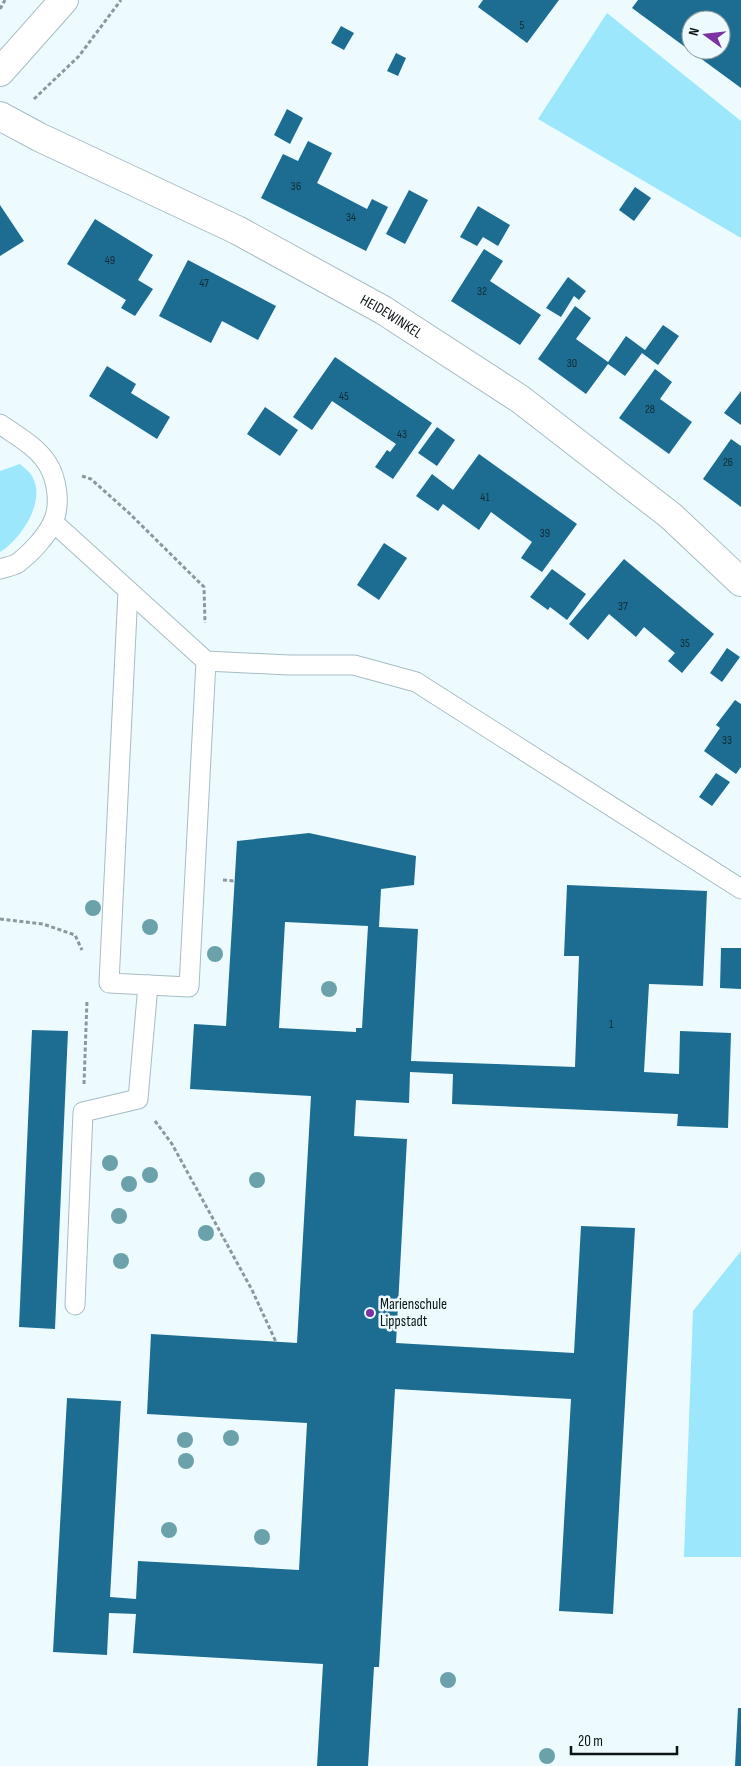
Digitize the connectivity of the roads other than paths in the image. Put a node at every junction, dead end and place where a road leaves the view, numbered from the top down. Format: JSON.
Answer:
{"nodes":[{"id":1,"x":64,"y":0,"type":"edge"},
{"id":2,"x":0,"y":72,"type":"edge"},
{"id":3,"x":5,"y":119,"type":"edge"},
{"id":4,"x":0,"y":424,"type":"edge"},
{"id":5,"x":53,"y":522,"type":"junction"},
{"id":6,"x":0,"y":569,"type":"edge"},
{"id":7,"x":741,"y":582,"type":"edge"},
{"id":8,"x":128,"y":590,"type":"junction"},
{"id":9,"x":206,"y":660,"type":"junction"},
{"id":10,"x":741,"y":889,"type":"edge"},
{"id":11,"x":148,"y":985,"type":"junction"},
{"id":12,"x":75,"y":1305,"type":"dead end"}],
"edges":[{"from":1,"to":2,"type":"street"},
{"from":3,"to":7,"type":"street","name":"HEIDEWINKEL"},
{"from":4,"to":5,"type":"lane"},
{"from":5,"to":6,"type":"lane"},
{"from":5,"to":8,"type":"lane"},
{"from":8,"to":9,"type":"lane"},
{"from":8,"to":11,"type":"lane"},
{"from":9,"to":10,"type":"lane"},
{"from":9,"to":11,"type":"lane"},
{"from":11,"to":12,"type":"lane"}]}
